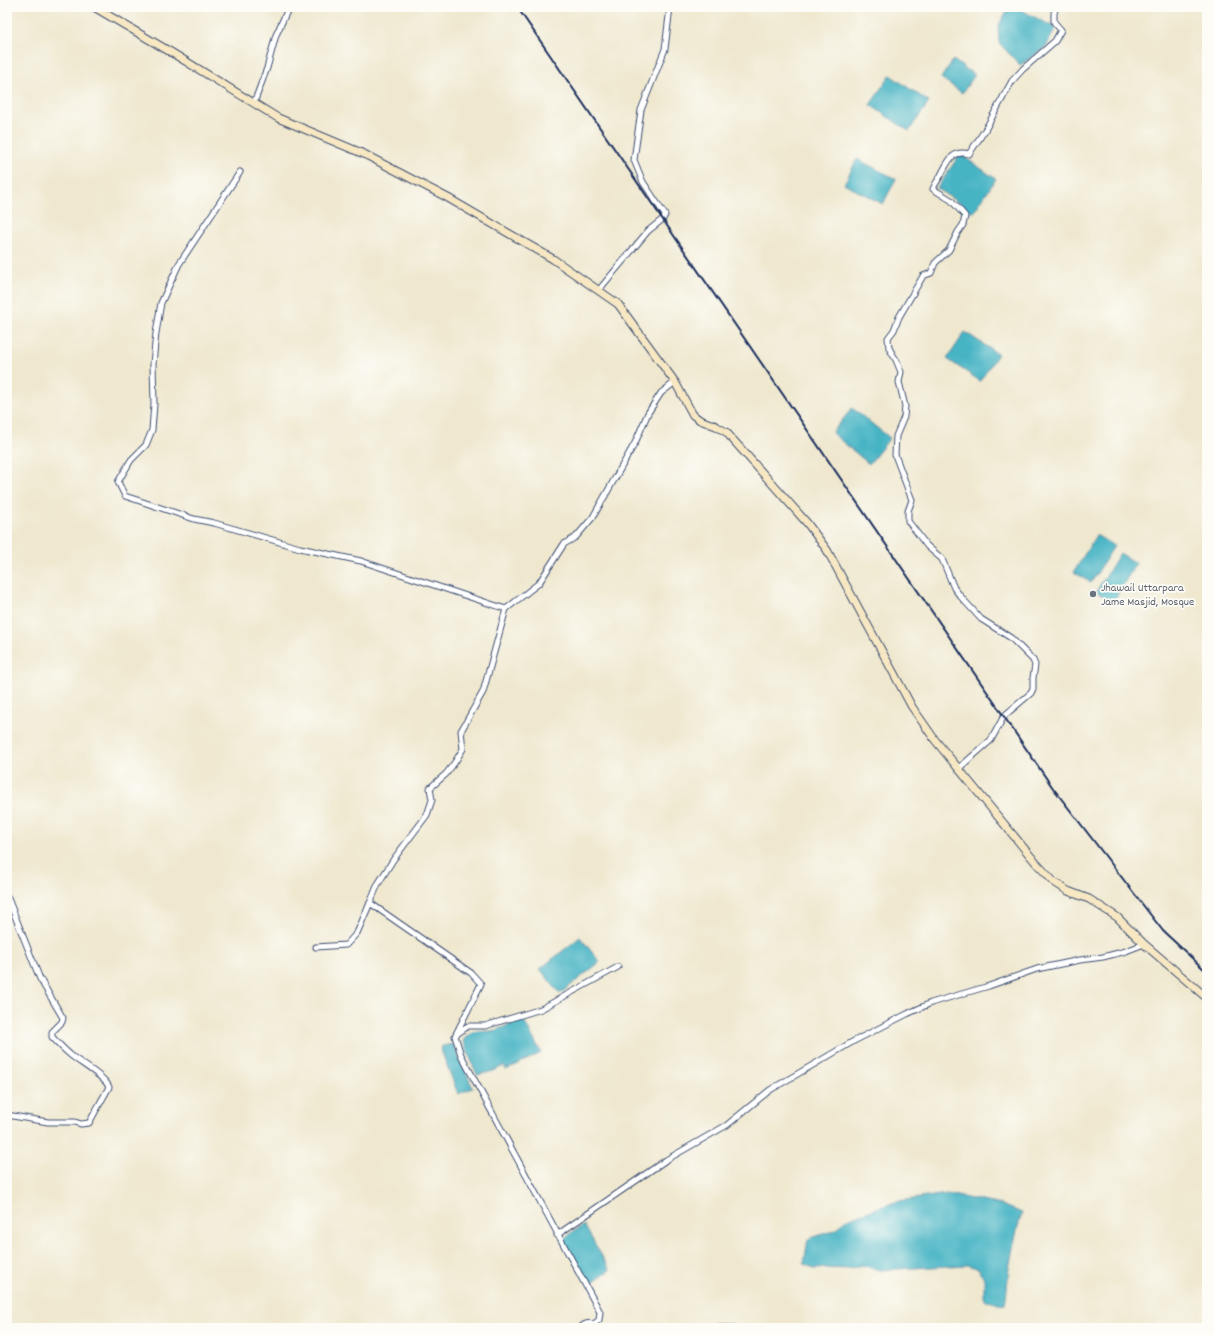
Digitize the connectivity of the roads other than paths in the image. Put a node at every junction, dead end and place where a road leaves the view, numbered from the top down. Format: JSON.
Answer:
{"nodes":[{"id":1,"x":94,"y":7,"type":"edge"},
{"id":2,"x":286,"y":7,"type":"edge"},
{"id":3,"x":670,"y":7,"type":"edge"},
{"id":4,"x":1056,"y":7,"type":"edge"},
{"id":5,"x":254,"y":103,"type":"junction"},
{"id":6,"x":240,"y":172,"type":"dead end"},
{"id":7,"x":598,"y":291,"type":"junction"},
{"id":8,"x":675,"y":382,"type":"junction"},
{"id":9,"x":506,"y":608,"type":"junction"},
{"id":10,"x":958,"y":769,"type":"junction"},
{"id":11,"x":7,"y":896,"type":"edge"},
{"id":12,"x":370,"y":903,"type":"junction"},
{"id":13,"x":1144,"y":944,"type":"junction"},
{"id":14,"x":316,"y":947,"type":"dead end"},
{"id":15,"x":618,"y":967,"type":"dead end"},
{"id":16,"x":1207,"y":998,"type":"edge"},
{"id":17,"x":455,"y":1036,"type":"junction"},
{"id":18,"x":7,"y":1115,"type":"edge"},
{"id":19,"x":557,"y":1235,"type":"junction"},
{"id":20,"x":599,"y":1320,"type":"junction"},
{"id":21,"x":580,"y":1328,"type":"edge"},
{"id":22,"x":598,"y":1328,"type":"edge"},
{"id":23,"x":718,"y":1328,"type":"edge"},
{"id":24,"x":734,"y":1328,"type":"edge"}],
"edges":[{"from":1,"to":5,"type":"main road"},
{"from":2,"to":5,"type":"street"},
{"from":3,"to":7,"type":"street"},
{"from":4,"to":10,"type":"street"},
{"from":5,"to":7,"type":"main road"},
{"from":6,"to":9,"type":"street"},
{"from":7,"to":8,"type":"main road"},
{"from":8,"to":9,"type":"street"},
{"from":8,"to":10,"type":"main road"},
{"from":9,"to":12,"type":"street"},
{"from":10,"to":13,"type":"main road"},
{"from":11,"to":18,"type":"street"},
{"from":12,"to":14,"type":"street"},
{"from":12,"to":17,"type":"street"},
{"from":13,"to":16,"type":"main road"},
{"from":13,"to":19,"type":"street"},
{"from":15,"to":17,"type":"street"},
{"from":17,"to":19,"type":"street"},
{"from":19,"to":20,"type":"street"},
{"from":20,"to":21,"type":"street"},
{"from":20,"to":22,"type":"street"},
{"from":23,"to":24,"type":"street"}]}
